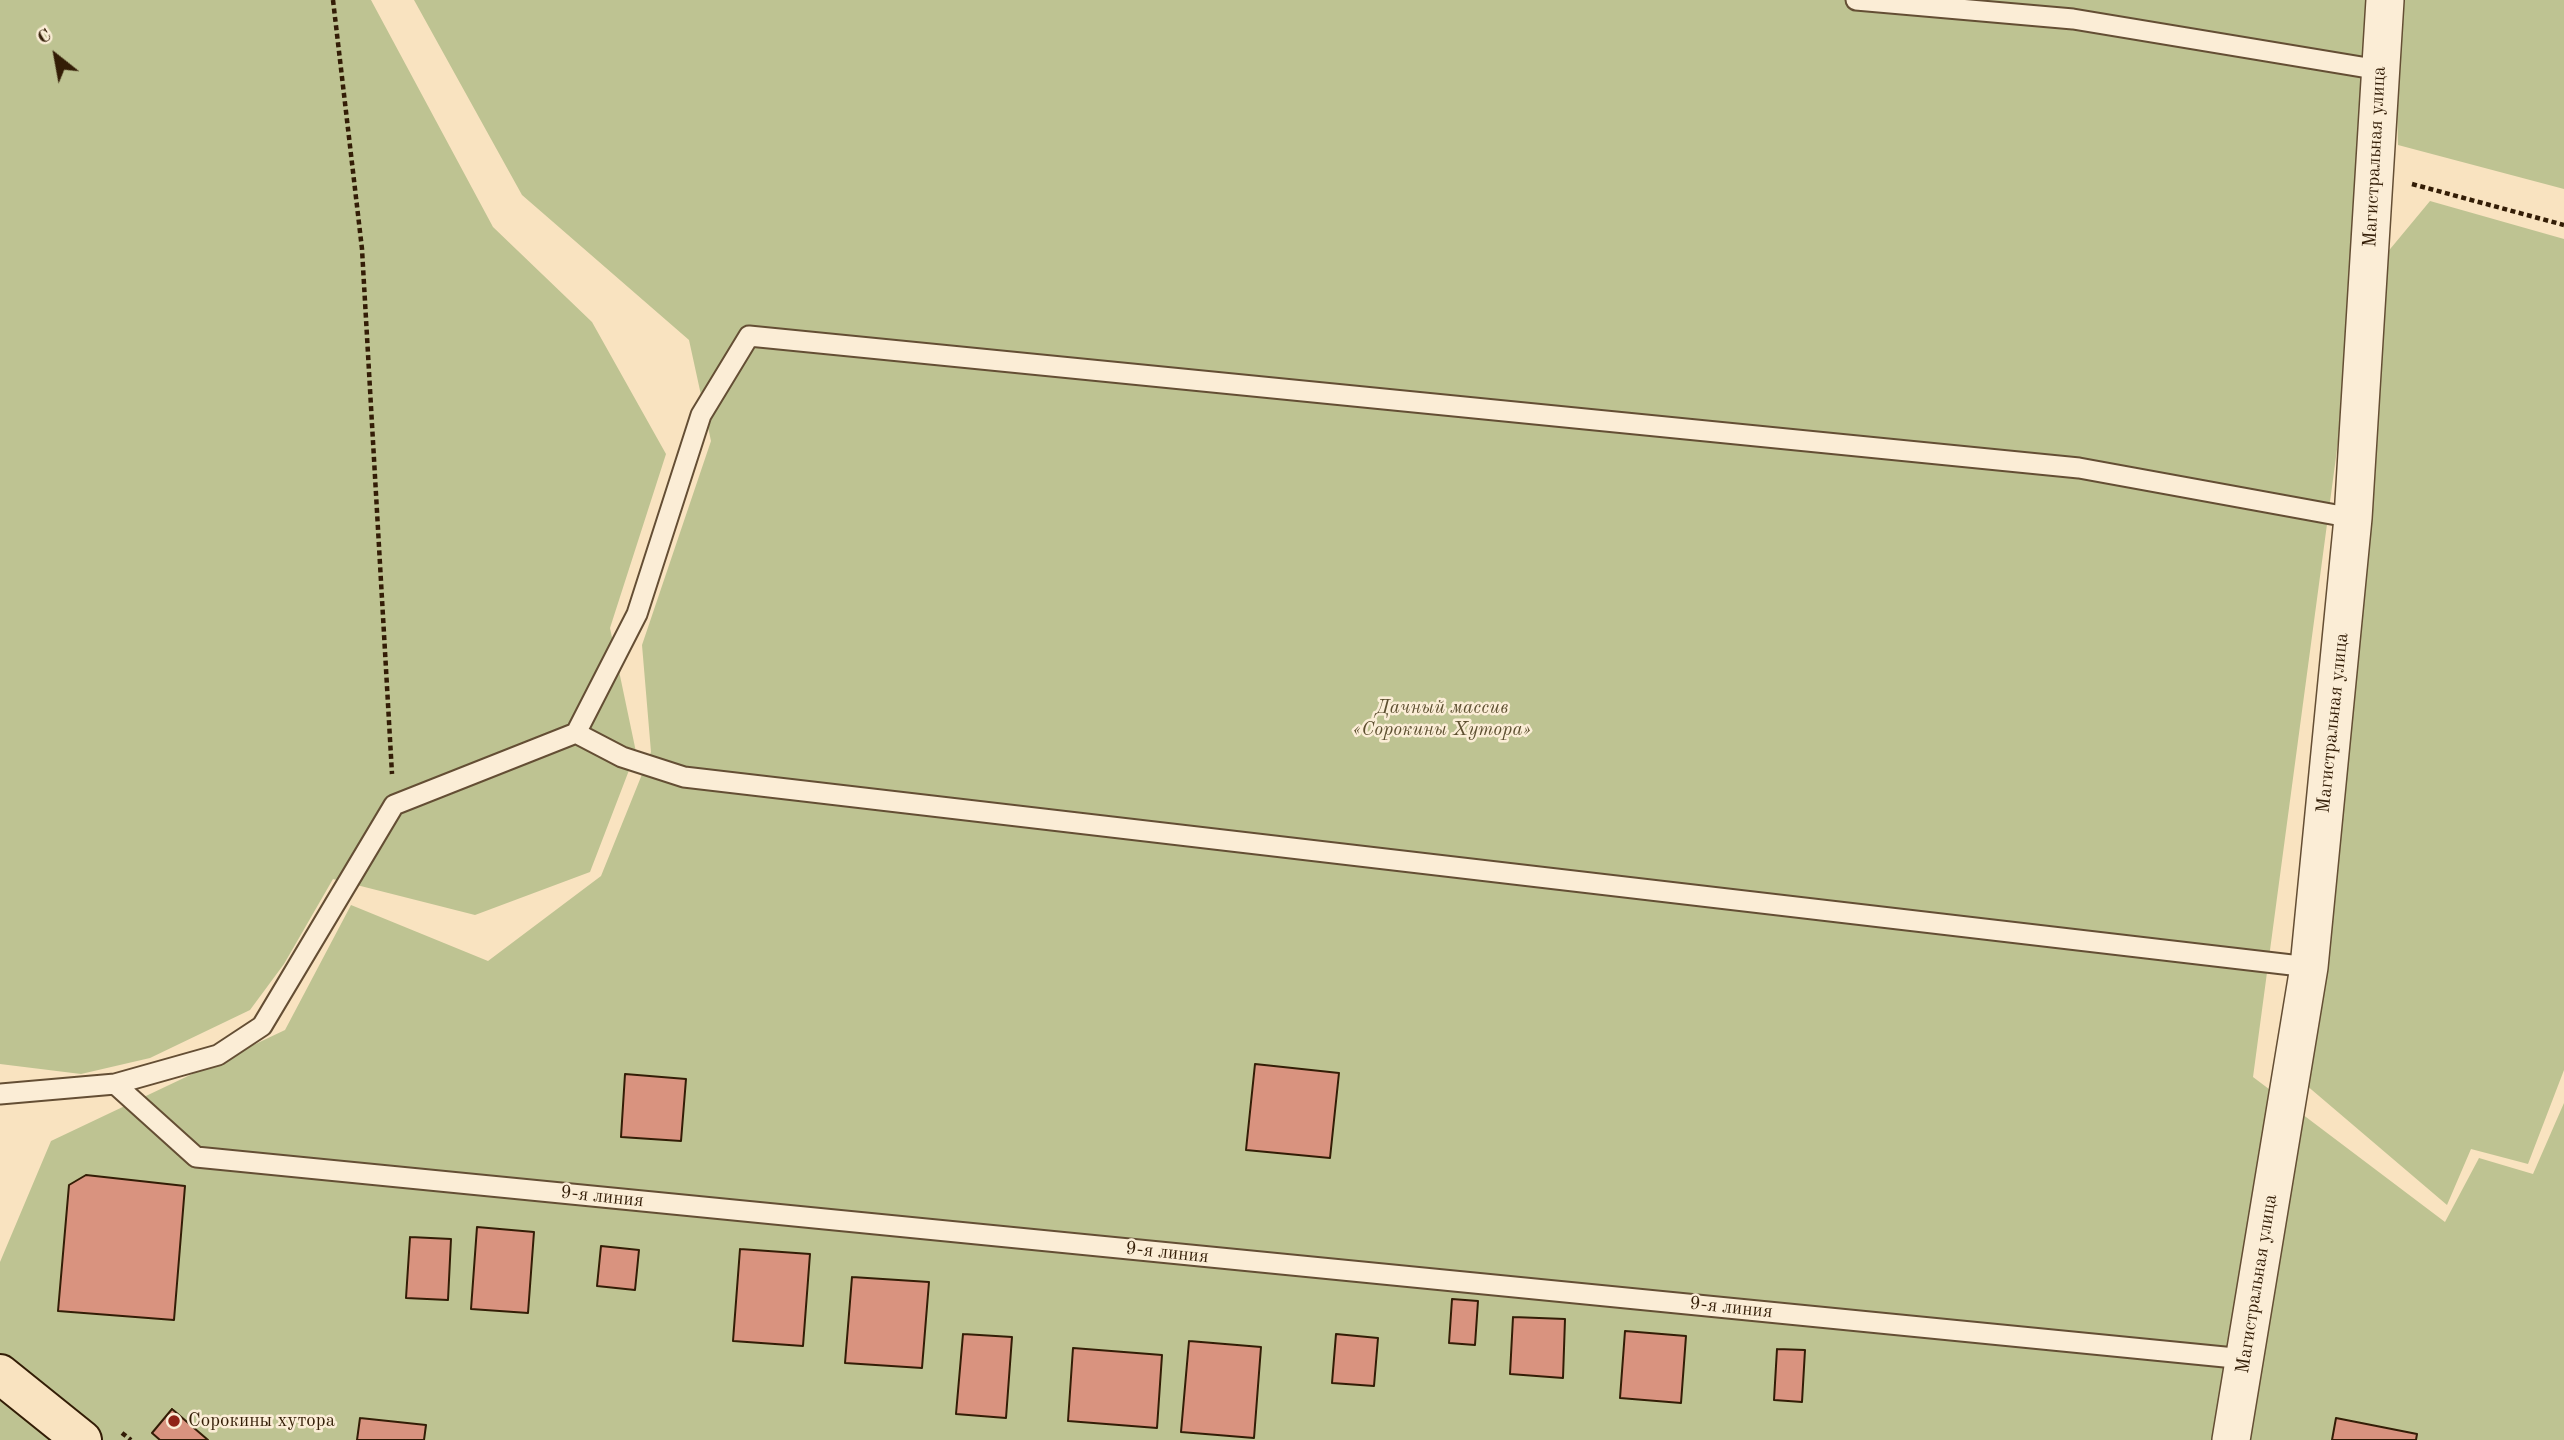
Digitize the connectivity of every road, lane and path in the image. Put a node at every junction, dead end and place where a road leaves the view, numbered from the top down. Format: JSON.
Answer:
{"nodes":[{"id":1,"x":333,"y":0,"type":"edge"},
{"id":2,"x":1856,"y":0,"type":"edge"},
{"id":3,"x":2385,"y":0,"type":"edge"},
{"id":4,"x":2380,"y":70,"type":"junction"},
{"id":5,"x":2374,"y":173,"type":"junction"},
{"id":6,"x":2564,"y":225,"type":"edge"},
{"id":7,"x":2353,"y":518,"type":"junction"},
{"id":8,"x":576,"y":733,"type":"junction"},
{"id":9,"x":394,"y":805,"type":"junction"},
{"id":10,"x":2309,"y":967,"type":"junction"},
{"id":11,"x":116,"y":1084,"type":"junction"},
{"id":12,"x":0,"y":1094,"type":"edge"},
{"id":13,"x":2245,"y":1359,"type":"junction"},
{"id":14,"x":0,"y":1374,"type":"edge"},
{"id":15,"x":82,"y":1440,"type":"edge"},
{"id":16,"x":2231,"y":1440,"type":"edge"}],
"edges":[{"from":1,"to":9,"type":"path"},
{"from":2,"to":4,"type":"lane"},
{"from":3,"to":4,"type":"street","name":"Магистральная улица"},
{"from":4,"to":5,"type":"street","name":"Магистральная улица"},
{"from":5,"to":6,"type":"path"},
{"from":5,"to":7,"type":"street","name":"Магистральная улица"},
{"from":7,"to":8,"type":"lane"},
{"from":7,"to":10,"type":"street","name":"Магистральная улица"},
{"from":8,"to":9,"type":"lane"},
{"from":8,"to":10,"type":"lane"},
{"from":9,"to":11,"type":"lane"},
{"from":10,"to":13,"type":"street","name":"Магистральная улица"},
{"from":11,"to":12,"type":"lane"},
{"from":11,"to":13,"type":"lane","name":"9-я линия"},
{"from":13,"to":16,"type":"street","name":"Магистральная улица"},
{"from":14,"to":15,"type":"main road"}]}
